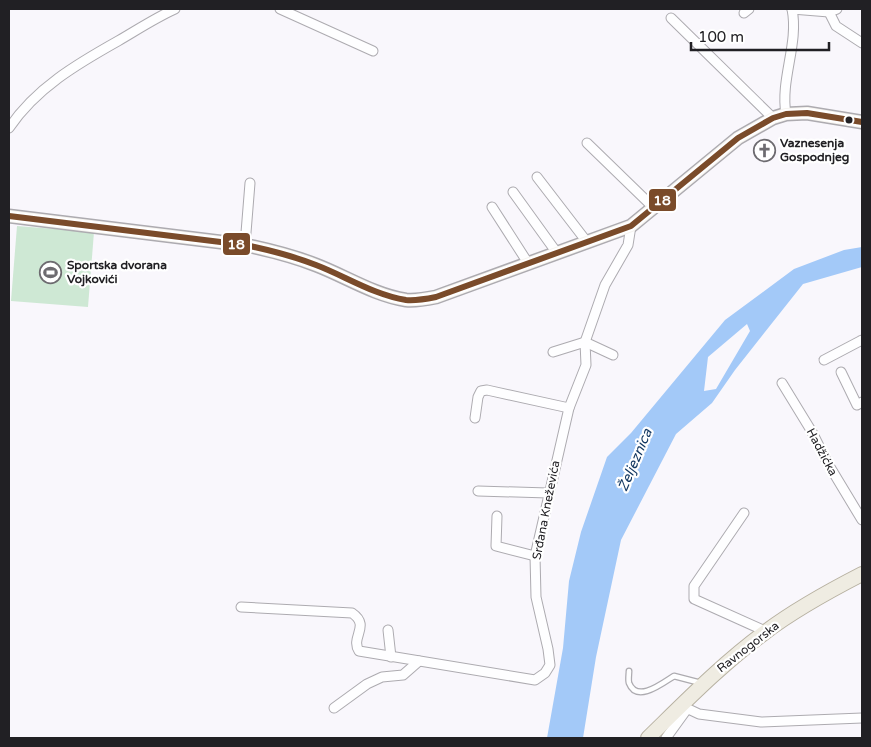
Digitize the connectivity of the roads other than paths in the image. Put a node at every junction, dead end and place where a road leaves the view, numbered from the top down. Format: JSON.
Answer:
{"nodes":[{"id":1,"x":280,"y":9,"type":"edge"},
{"id":2,"x":792,"y":9,"type":"edge"},
{"id":3,"x":804,"y":9,"type":"edge"},
{"id":4,"x":167,"y":10,"type":"edge"},
{"id":5,"x":833,"y":11,"type":"edge"},
{"id":6,"x":671,"y":18,"type":"dead end"},
{"id":7,"x":862,"y":43,"type":"edge"},
{"id":8,"x":373,"y":51,"type":"dead end"},
{"id":9,"x":13,"y":113,"type":"edge"},
{"id":10,"x":786,"y":114,"type":"junction"},
{"id":11,"x":773,"y":118,"type":"junction"},
{"id":12,"x":862,"y":122,"type":"edge"},
{"id":13,"x":9,"y":128,"type":"edge"},
{"id":14,"x":587,"y":143,"type":"dead end"},
{"id":15,"x":537,"y":177,"type":"dead end"},
{"id":16,"x":250,"y":182,"type":"dead end"},
{"id":17,"x":513,"y":192,"type":"dead end"},
{"id":18,"x":492,"y":207,"type":"dead end"},
{"id":19,"x":654,"y":208,"type":"junction"},
{"id":20,"x":9,"y":216,"type":"edge"},
{"id":21,"x":631,"y":226,"type":"junction"},
{"id":22,"x":587,"y":242,"type":"junction"},
{"id":23,"x":246,"y":245,"type":"junction"},
{"id":24,"x":557,"y":253,"type":"junction"},
{"id":25,"x":528,"y":263,"type":"junction"},
{"id":26,"x":862,"y":340,"type":"edge"},
{"id":27,"x":585,"y":342,"type":"junction"},
{"id":28,"x":553,"y":352,"type":"dead end"},
{"id":29,"x":613,"y":355,"type":"dead end"},
{"id":30,"x":824,"y":360,"type":"dead end"},
{"id":31,"x":841,"y":372,"type":"dead end"},
{"id":32,"x":782,"y":383,"type":"dead end"},
{"id":33,"x":862,"y":402,"type":"edge"},
{"id":34,"x":569,"y":408,"type":"junction"},
{"id":35,"x":475,"y":418,"type":"dead end"},
{"id":36,"x":478,"y":490,"type":"dead end"},
{"id":37,"x":548,"y":493,"type":"junction"},
{"id":38,"x":744,"y":513,"type":"dead end"},
{"id":39,"x":497,"y":516,"type":"dead end"},
{"id":40,"x":862,"y":520,"type":"edge"},
{"id":41,"x":535,"y":556,"type":"junction"},
{"id":42,"x":862,"y":574,"type":"edge"},
{"id":43,"x":241,"y":607,"type":"dead end"},
{"id":44,"x":388,"y":630,"type":"dead end"},
{"id":45,"x":765,"y":631,"type":"junction"},
{"id":46,"x":391,"y":657,"type":"junction"},
{"id":47,"x":419,"y":661,"type":"junction"},
{"id":48,"x":629,"y":670,"type":"dead end"},
{"id":49,"x":705,"y":684,"type":"junction"},
{"id":50,"x":684,"y":707,"type":"junction"},
{"id":51,"x":334,"y":708,"type":"dead end"},
{"id":52,"x":862,"y":718,"type":"edge"},
{"id":53,"x":648,"y":738,"type":"edge"},
{"id":54,"x":666,"y":738,"type":"edge"}],
"edges":[{"from":1,"to":8,"type":"street"},
{"from":2,"to":3,"type":"street"},
{"from":2,"to":10,"type":"street"},
{"from":3,"to":5,"type":"street"},
{"from":4,"to":9,"type":"street"},
{"from":5,"to":7,"type":"street"},
{"from":6,"to":11,"type":"street"},
{"from":9,"to":13,"type":"street"},
{"from":10,"to":11,"type":"main road"},
{"from":10,"to":12,"type":"main road"},
{"from":11,"to":19,"type":"main road"},
{"from":14,"to":19,"type":"street"},
{"from":15,"to":22,"type":"street"},
{"from":16,"to":23,"type":"street"},
{"from":17,"to":24,"type":"street"},
{"from":18,"to":25,"type":"street"},
{"from":19,"to":21,"type":"main road"},
{"from":20,"to":23,"type":"main road"},
{"from":21,"to":22,"type":"main road"},
{"from":21,"to":27,"type":"street","name":"Srđana Kneževića"},
{"from":22,"to":24,"type":"main road"},
{"from":23,"to":25,"type":"main road"},
{"from":24,"to":25,"type":"main road"},
{"from":26,"to":30,"type":"street"},
{"from":27,"to":28,"type":"street"},
{"from":27,"to":29,"type":"street"},
{"from":27,"to":34,"type":"street","name":"Srđana Kneževića"},
{"from":31,"to":33,"type":"street"},
{"from":32,"to":40,"type":"street","name":"Hadžićka"},
{"from":34,"to":35,"type":"street"},
{"from":34,"to":37,"type":"street","name":"Srđana Kneževića"},
{"from":36,"to":37,"type":"street"},
{"from":37,"to":41,"type":"street","name":"Srđana Kneževića"},
{"from":38,"to":45,"type":"street"},
{"from":39,"to":41,"type":"street"},
{"from":41,"to":47,"type":"street","name":"Srđana Kneževića"},
{"from":42,"to":45,"type":"main road","name":"Ravnogorska"},
{"from":43,"to":46,"type":"street","name":"Srđana Kneževića"},
{"from":44,"to":46,"type":"street"},
{"from":45,"to":49,"type":"main road","name":"Ravnogorska"},
{"from":46,"to":47,"type":"street","name":"Srđana Kneževića"},
{"from":47,"to":51,"type":"street"},
{"from":48,"to":49,"type":"lane"},
{"from":49,"to":50,"type":"main road","name":"Ravnogorska"},
{"from":50,"to":52,"type":"street"},
{"from":50,"to":53,"type":"main road","name":"Ravnogorska"},
{"from":50,"to":54,"type":"street"}]}
